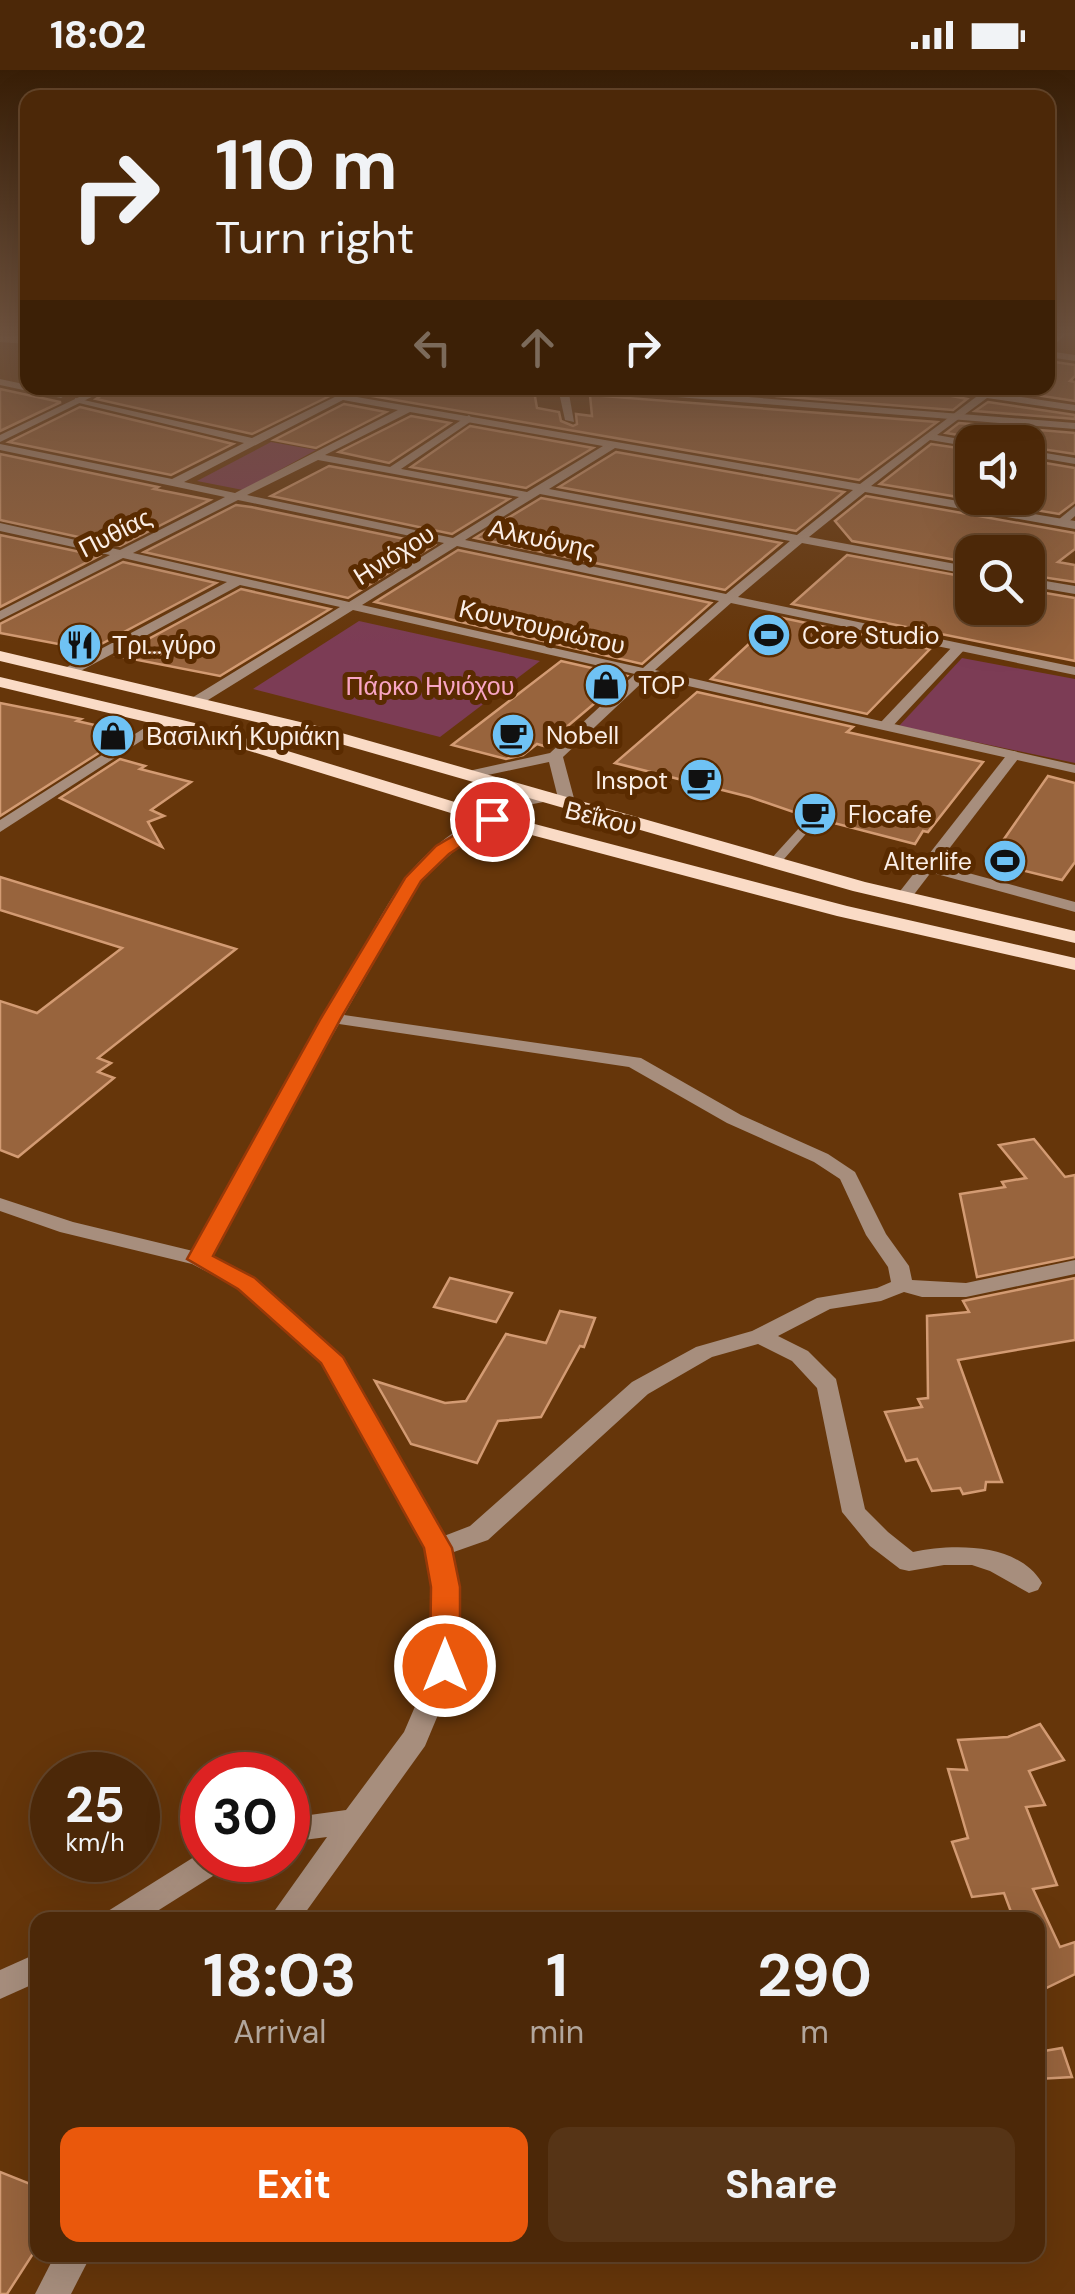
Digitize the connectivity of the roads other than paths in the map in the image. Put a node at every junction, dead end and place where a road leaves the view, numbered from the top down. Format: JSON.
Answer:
{"nodes":[{"id":1,"x":233,"y":436,"type":"edge"},
{"id":2,"x":268,"y":436,"type":"edge"},
{"id":3,"x":357,"y":436,"type":"edge"},
{"id":4,"x":443,"y":436,"type":"edge"},
{"id":5,"x":569,"y":436,"type":"edge"},
{"id":6,"x":928,"y":437,"type":"joint"},
{"id":7,"x":955,"y":441,"type":"edge"},
{"id":8,"x":256,"y":442,"type":"junction"},
{"id":9,"x":615,"y":444,"type":"junction"},
{"id":10,"x":0,"y":448,"type":"edge"},
{"id":11,"x":318,"y":456,"type":"junction"},
{"id":12,"x":1045,"y":456,"type":"edge"},
{"id":13,"x":1075,"y":460,"type":"edge"},
{"id":14,"x":394,"y":469,"type":"junction"},
{"id":15,"x":173,"y":484,"type":"junction"},
{"id":16,"x":864,"y":488,"type":"junction"},
{"id":17,"x":534,"y":493,"type":"junction"},
{"id":18,"x":238,"y":497,"type":"junction"},
{"id":19,"x":1075,"y":509,"type":"edge"},
{"id":20,"x":1069,"y":523,"type":"edge"},
{"id":21,"x":0,"y":527,"type":"edge"},
{"id":22,"x":801,"y":540,"type":"junction"},
{"id":23,"x":456,"y":543,"type":"junction"},
{"id":24,"x":122,"y":555,"type":"junction"},
{"id":25,"x":955,"y":568,"type":"edge"},
{"id":26,"x":238,"y":581,"type":"junction"},
{"id":27,"x":1045,"y":585,"type":"edge"},
{"id":28,"x":1075,"y":590,"type":"edge"},
{"id":29,"x":730,"y":602,"type":"junction"},
{"id":30,"x":354,"y":607,"type":"junction"},
{"id":31,"x":0,"y":616,"type":"edge"},
{"id":32,"x":959,"y":648,"type":"junction"},
{"id":33,"x":0,"y":656,"type":"edge"},
{"id":34,"x":70,"y":671,"type":"junction"},
{"id":35,"x":1075,"y":671,"type":"edge"},
{"id":36,"x":641,"y":672,"type":"junction"},
{"id":37,"x":0,"y":682,"type":"edge"},
{"id":38,"x":195,"y":702,"type":"junction"},
{"id":39,"x":165,"y":721,"type":"junction"},
{"id":40,"x":885,"y":726,"type":"junction"},
{"id":41,"x":555,"y":756,"type":"junction"},
{"id":42,"x":1014,"y":756,"type":"junction"},
{"id":43,"x":1075,"y":769,"type":"edge"},
{"id":44,"x":470,"y":775,"type":"junction"},
{"id":45,"x":558,"y":799,"type":"junction"},
{"id":46,"x":814,"y":818,"type":"dead end"},
{"id":47,"x":492,"y":819,"type":"junction"},
{"id":48,"x":0,"y":827,"type":"edge"},
{"id":49,"x":774,"y":862,"type":"junction"},
{"id":50,"x":928,"y":867,"type":"junction"},
{"id":51,"x":903,"y":898,"type":"junction"},
{"id":52,"x":1075,"y":908,"type":"edge"},
{"id":53,"x":1075,"y":938,"type":"edge"},
{"id":54,"x":1075,"y":964,"type":"edge"},
{"id":55,"x":331,"y":1018,"type":"junction"},
{"id":56,"x":0,"y":1204,"type":"edge"},
{"id":57,"x":199,"y":1259,"type":"junction"},
{"id":58,"x":1075,"y":1267,"type":"edge"},
{"id":59,"x":902,"y":1285,"type":"junction"},
{"id":60,"x":760,"y":1336,"type":"junction"},
{"id":61,"x":438,"y":1548,"type":"junction"},
{"id":62,"x":1029,"y":1582,"type":"dead end"},
{"id":63,"x":351,"y":1822,"type":"junction"},
{"id":64,"x":310,"y":1827,"type":"edge"},
{"id":65,"x":180,"y":1881,"type":"edge"},
{"id":66,"x":131,"y":1912,"type":"edge"},
{"id":67,"x":289,"y":1912,"type":"edge"},
{"id":68,"x":30,"y":1971,"type":"edge"},
{"id":69,"x":0,"y":1985,"type":"edge"},
{"id":70,"x":70,"y":2262,"type":"edge"},
{"id":71,"x":52,"y":2294,"type":"edge"}],
"edges":[{"from":1,"to":8,"type":"street"},
{"from":2,"to":8,"type":"street"},
{"from":3,"to":11,"type":"street","name":"Πυθίας"},
{"from":4,"to":14,"type":"street"},
{"from":5,"to":9,"type":"street"},
{"from":6,"to":7,"type":"street"},
{"from":6,"to":16,"type":"street"},
{"from":8,"to":15,"type":"street"},
{"from":9,"to":16,"type":"street"},
{"from":9,"to":17,"type":"street","name":"Ηνιόχου"},
{"from":10,"to":15,"type":"street","name":"Αλκυόνης"},
{"from":11,"to":14,"type":"street"},
{"from":11,"to":18,"type":"street","name":"Πυθίας"},
{"from":12,"to":13,"type":"street"},
{"from":14,"to":17,"type":"street"},
{"from":15,"to":18,"type":"street","name":"Αλκυόνης"},
{"from":16,"to":20,"type":"street"},
{"from":16,"to":22,"type":"street"},
{"from":17,"to":22,"type":"street"},
{"from":17,"to":23,"type":"street","name":"Ηνιόχου"},
{"from":18,"to":23,"type":"street","name":"Αλκυόνης"},
{"from":18,"to":24,"type":"street","name":"Πυθίας"},
{"from":19,"to":20,"type":"street"},
{"from":21,"to":24,"type":"street","name":"Κουντουριώτου"},
{"from":22,"to":25,"type":"street"},
{"from":22,"to":29,"type":"street"},
{"from":23,"to":29,"type":"street","name":"Αλκυόνης"},
{"from":23,"to":30,"type":"street","name":"Ηνιόχου"},
{"from":24,"to":26,"type":"street","name":"Κουντουριώτου"},
{"from":24,"to":31,"type":"street","name":"Πυθίας"},
{"from":26,"to":30,"type":"street","name":"Κουντουριώτου"},
{"from":26,"to":34,"type":"street"},
{"from":27,"to":28,"type":"street"},
{"from":29,"to":32,"type":"street","name":"Αλκυόνης"},
{"from":29,"to":36,"type":"street"},
{"from":30,"to":36,"type":"street","name":"Κουντουριώτου"},
{"from":30,"to":38,"type":"street","name":"Ηνιόχου"},
{"from":32,"to":35,"type":"street","name":"Αλκυόνης"},
{"from":32,"to":40,"type":"street"},
{"from":33,"to":34,"type":"main road","name":"Βεΐκου"},
{"from":34,"to":38,"type":"main road","name":"Βεΐκου"},
{"from":36,"to":40,"type":"street","name":"Κουντουριώτου"},
{"from":36,"to":41,"type":"street"},
{"from":37,"to":39,"type":"main road","name":"Βεΐκου"},
{"from":38,"to":44,"type":"main road","name":"Βεΐκου"},
{"from":39,"to":47,"type":"main road","name":"Βεΐκου"},
{"from":39,"to":48,"type":"street"},
{"from":40,"to":42,"type":"street","name":"Κουντουριώτου"},
{"from":41,"to":44,"type":"street"},
{"from":41,"to":45,"type":"street"},
{"from":42,"to":43,"type":"street","name":"Κουντουριώτου"},
{"from":42,"to":50,"type":"street"},
{"from":44,"to":45,"type":"main road","name":"Βεΐκου"},
{"from":45,"to":47,"type":"street"},
{"from":45,"to":49,"type":"main road","name":"Βεΐκου"},
{"from":46,"to":49,"type":"lane"},
{"from":47,"to":54,"type":"main road","name":"Βεΐκου"},
{"from":47,"to":55,"type":"street"},
{"from":49,"to":51,"type":"main road","name":"Βεΐκου"},
{"from":50,"to":51,"type":"street"},
{"from":50,"to":52,"type":"street"},
{"from":51,"to":53,"type":"main road","name":"Βεΐκου"},
{"from":55,"to":57,"type":"street"},
{"from":55,"to":59,"type":"street"},
{"from":56,"to":57,"type":"street"},
{"from":57,"to":61,"type":"street"},
{"from":58,"to":59,"type":"street"},
{"from":59,"to":60,"type":"street"},
{"from":60,"to":61,"type":"street"},
{"from":60,"to":62,"type":"street"},
{"from":61,"to":63,"type":"street"},
{"from":63,"to":64,"type":"street"},
{"from":63,"to":67,"type":"street"},
{"from":65,"to":66,"type":"street"},
{"from":68,"to":69,"type":"street"},
{"from":70,"to":71,"type":"street"}]}
